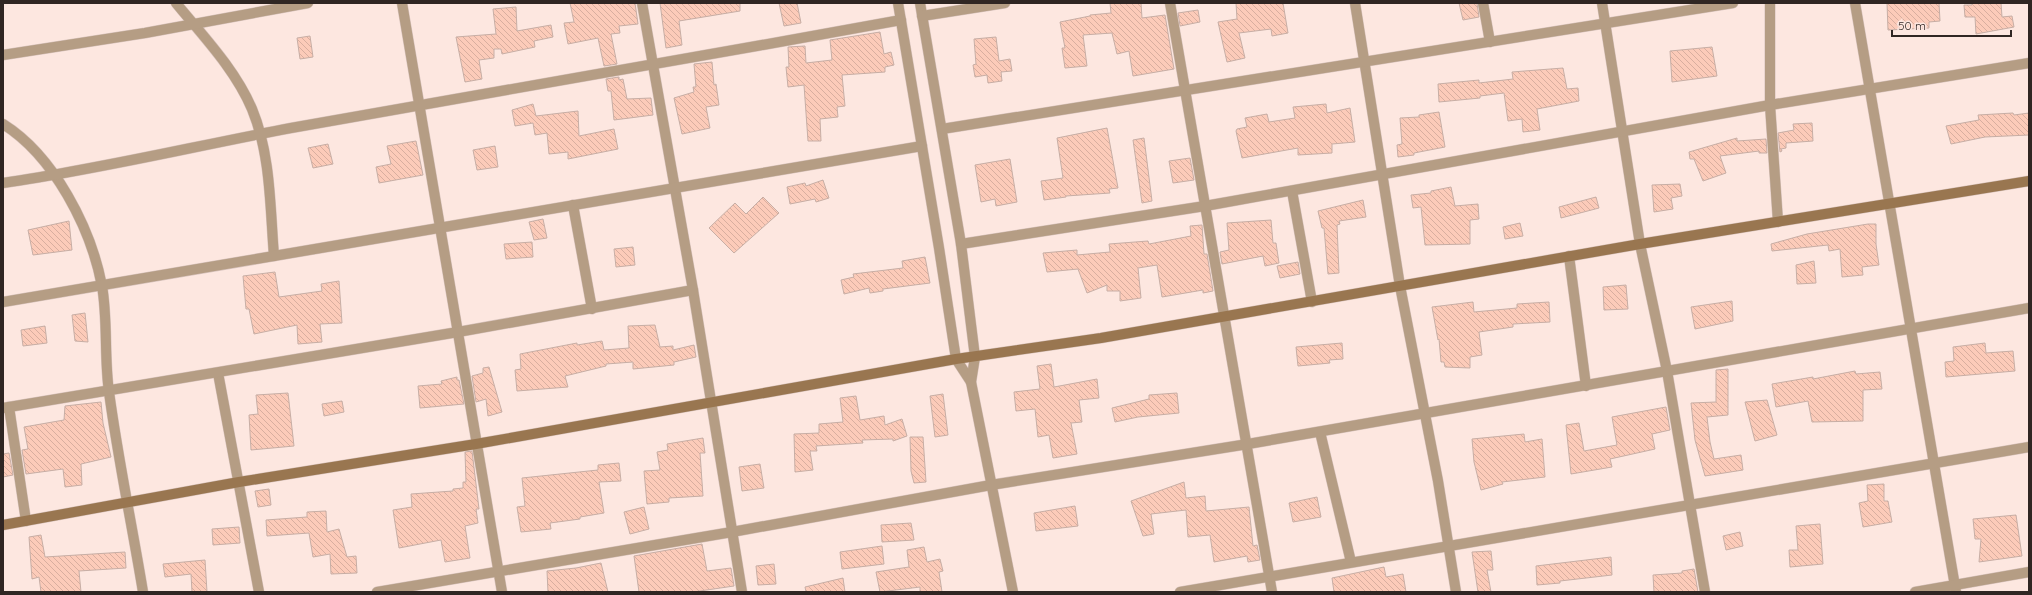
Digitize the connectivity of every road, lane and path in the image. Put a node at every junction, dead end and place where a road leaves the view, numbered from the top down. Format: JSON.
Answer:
{"nodes":[{"id":1,"x":176,"y":3,"type":"edge"},
{"id":2,"x":308,"y":3,"type":"edge"},
{"id":3,"x":402,"y":3,"type":"edge"},
{"id":4,"x":642,"y":3,"type":"edge"},
{"id":5,"x":898,"y":3,"type":"edge"},
{"id":6,"x":920,"y":3,"type":"edge"},
{"id":7,"x":1003,"y":3,"type":"edge"},
{"id":8,"x":1170,"y":3,"type":"edge"},
{"id":9,"x":1355,"y":3,"type":"edge"},
{"id":10,"x":1483,"y":3,"type":"edge"},
{"id":11,"x":1602,"y":3,"type":"edge"},
{"id":12,"x":1733,"y":3,"type":"edge"},
{"id":13,"x":1770,"y":3,"type":"edge"},
{"id":14,"x":1855,"y":3,"type":"edge"},
{"id":15,"x":922,"y":16,"type":"junction"},
{"id":16,"x":901,"y":20,"type":"junction"},
{"id":17,"x":1606,"y":22,"type":"junction"},
{"id":18,"x":193,"y":24,"type":"junction"},
{"id":19,"x":1490,"y":42,"type":"junction"},
{"id":20,"x":3,"y":55,"type":"edge"},
{"id":21,"x":1364,"y":61,"type":"junction"},
{"id":22,"x":2029,"y":63,"type":"edge"},
{"id":23,"x":652,"y":66,"type":"junction"},
{"id":24,"x":1185,"y":90,"type":"junction"},
{"id":25,"x":1871,"y":90,"type":"junction"},
{"id":26,"x":420,"y":105,"type":"junction"},
{"id":27,"x":1770,"y":105,"type":"junction"},
{"id":28,"x":3,"y":124,"type":"edge"},
{"id":29,"x":942,"y":129,"type":"junction"},
{"id":30,"x":1622,"y":132,"type":"junction"},
{"id":31,"x":260,"y":134,"type":"junction"},
{"id":32,"x":922,"y":146,"type":"junction"},
{"id":33,"x":55,"y":175,"type":"junction"},
{"id":34,"x":1382,"y":176,"type":"junction"},
{"id":35,"x":2029,"y":181,"type":"edge"},
{"id":36,"x":3,"y":183,"type":"edge"},
{"id":37,"x":675,"y":188,"type":"junction"},
{"id":38,"x":1292,"y":191,"type":"junction"},
{"id":39,"x":1890,"y":203,"type":"junction"},
{"id":40,"x":573,"y":205,"type":"junction"},
{"id":41,"x":1205,"y":206,"type":"junction"},
{"id":42,"x":1778,"y":222,"type":"junction"},
{"id":43,"x":441,"y":228,"type":"junction"},
{"id":44,"x":961,"y":244,"type":"junction"},
{"id":45,"x":1640,"y":244,"type":"junction"},
{"id":46,"x":274,"y":256,"type":"junction"},
{"id":47,"x":1569,"y":256,"type":"junction"},
{"id":48,"x":102,"y":286,"type":"junction"},
{"id":49,"x":1400,"y":286,"type":"junction"},
{"id":50,"x":693,"y":290,"type":"junction"},
{"id":51,"x":3,"y":302,"type":"edge"},
{"id":52,"x":1312,"y":302,"type":"junction"},
{"id":53,"x":2029,"y":308,"type":"edge"},
{"id":54,"x":592,"y":309,"type":"junction"},
{"id":55,"x":1225,"y":317,"type":"junction"},
{"id":56,"x":1911,"y":328,"type":"junction"},
{"id":57,"x":458,"y":332,"type":"junction"},
{"id":58,"x":975,"y":357,"type":"junction"},
{"id":59,"x":956,"y":359,"type":"junction"},
{"id":60,"x":1667,"y":371,"type":"junction"},
{"id":61,"x":218,"y":373,"type":"junction"},
{"id":62,"x":971,"y":382,"type":"junction"},
{"id":63,"x":1586,"y":386,"type":"junction"},
{"id":64,"x":108,"y":390,"type":"junction"},
{"id":65,"x":711,"y":403,"type":"junction"},
{"id":66,"x":6,"y":408,"type":"edge"},
{"id":67,"x":1425,"y":413,"type":"junction"},
{"id":68,"x":1320,"y":432,"type":"junction"},
{"id":69,"x":476,"y":444,"type":"junction"},
{"id":70,"x":1248,"y":444,"type":"junction"},
{"id":71,"x":2029,"y":447,"type":"edge"},
{"id":72,"x":1934,"y":464,"type":"junction"},
{"id":73,"x":239,"y":482,"type":"junction"},
{"id":74,"x":991,"y":485,"type":"junction"},
{"id":75,"x":128,"y":503,"type":"junction"},
{"id":76,"x":1690,"y":506,"type":"junction"},
{"id":77,"x":26,"y":521,"type":"junction"},
{"id":78,"x":3,"y":525,"type":"edge"},
{"id":79,"x":732,"y":532,"type":"junction"},
{"id":80,"x":1450,"y":546,"type":"junction"},
{"id":81,"x":1351,"y":562,"type":"junction"},
{"id":82,"x":498,"y":572,"type":"junction"},
{"id":83,"x":2029,"y":572,"type":"edge"},
{"id":84,"x":1270,"y":577,"type":"junction"},
{"id":85,"x":1956,"y":589,"type":"edge"},
{"id":86,"x":143,"y":592,"type":"edge"},
{"id":87,"x":259,"y":592,"type":"edge"},
{"id":88,"x":377,"y":592,"type":"edge"},
{"id":89,"x":502,"y":592,"type":"edge"},
{"id":90,"x":742,"y":592,"type":"edge"},
{"id":91,"x":1013,"y":592,"type":"edge"},
{"id":92,"x":1180,"y":592,"type":"edge"},
{"id":93,"x":1272,"y":592,"type":"edge"},
{"id":94,"x":1456,"y":592,"type":"edge"},
{"id":95,"x":1705,"y":592,"type":"edge"},
{"id":96,"x":1915,"y":592,"type":"edge"}],
"edges":[{"from":1,"to":18,"type":"street"},
{"from":2,"to":18,"type":"street"},
{"from":3,"to":26,"type":"street"},
{"from":4,"to":23,"type":"street"},
{"from":5,"to":16,"type":"street"},
{"from":6,"to":15,"type":"street"},
{"from":7,"to":15,"type":"street"},
{"from":8,"to":24,"type":"street"},
{"from":9,"to":21,"type":"street"},
{"from":10,"to":19,"type":"street"},
{"from":11,"to":17,"type":"street"},
{"from":12,"to":17,"type":"street"},
{"from":13,"to":27,"type":"street"},
{"from":14,"to":25,"type":"street"},
{"from":15,"to":29,"type":"street"},
{"from":16,"to":23,"type":"street"},
{"from":16,"to":32,"type":"street"},
{"from":17,"to":19,"type":"street"},
{"from":17,"to":30,"type":"street"},
{"from":18,"to":20,"type":"street"},
{"from":18,"to":31,"type":"street"},
{"from":19,"to":21,"type":"street"},
{"from":21,"to":24,"type":"street"},
{"from":21,"to":34,"type":"street"},
{"from":22,"to":25,"type":"street"},
{"from":23,"to":26,"type":"street"},
{"from":23,"to":37,"type":"street"},
{"from":24,"to":29,"type":"street"},
{"from":24,"to":41,"type":"street"},
{"from":25,"to":27,"type":"street"},
{"from":25,"to":39,"type":"street"},
{"from":26,"to":31,"type":"street"},
{"from":26,"to":43,"type":"street"},
{"from":27,"to":30,"type":"street"},
{"from":27,"to":42,"type":"street"},
{"from":28,"to":33,"type":"street"},
{"from":29,"to":44,"type":"street"},
{"from":30,"to":34,"type":"street"},
{"from":30,"to":45,"type":"street"},
{"from":31,"to":33,"type":"street"},
{"from":31,"to":46,"type":"street"},
{"from":32,"to":37,"type":"street"},
{"from":32,"to":59,"type":"street"},
{"from":33,"to":36,"type":"street"},
{"from":33,"to":48,"type":"street"},
{"from":34,"to":38,"type":"street"},
{"from":34,"to":49,"type":"street"},
{"from":35,"to":39,"type":"street"},
{"from":37,"to":40,"type":"street"},
{"from":37,"to":50,"type":"street"},
{"from":38,"to":41,"type":"street"},
{"from":38,"to":52,"type":"street"},
{"from":39,"to":42,"type":"street"},
{"from":39,"to":56,"type":"street"},
{"from":40,"to":43,"type":"street"},
{"from":40,"to":54,"type":"street"},
{"from":41,"to":44,"type":"street"},
{"from":41,"to":55,"type":"street"},
{"from":42,"to":45,"type":"street"},
{"from":43,"to":46,"type":"street"},
{"from":43,"to":57,"type":"street"},
{"from":44,"to":58,"type":"street"},
{"from":45,"to":47,"type":"street"},
{"from":45,"to":60,"type":"street"},
{"from":46,"to":48,"type":"street"},
{"from":47,"to":49,"type":"street"},
{"from":47,"to":63,"type":"street"},
{"from":48,"to":51,"type":"street"},
{"from":48,"to":64,"type":"street"},
{"from":49,"to":52,"type":"street"},
{"from":49,"to":67,"type":"street"},
{"from":50,"to":54,"type":"street"},
{"from":50,"to":65,"type":"street"},
{"from":52,"to":55,"type":"street"},
{"from":53,"to":56,"type":"street"},
{"from":54,"to":57,"type":"street"},
{"from":55,"to":58,"type":"street"},
{"from":55,"to":70,"type":"street"},
{"from":56,"to":60,"type":"street"},
{"from":56,"to":72,"type":"street"},
{"from":57,"to":61,"type":"street"},
{"from":57,"to":69,"type":"street"},
{"from":58,"to":59,"type":"street"},
{"from":58,"to":62,"type":"street"},
{"from":59,"to":62,"type":"street"},
{"from":59,"to":65,"type":"street"},
{"from":60,"to":63,"type":"street"},
{"from":60,"to":76,"type":"street"},
{"from":61,"to":64,"type":"street"},
{"from":61,"to":73,"type":"street"},
{"from":62,"to":74,"type":"street"},
{"from":63,"to":67,"type":"street"},
{"from":64,"to":66,"type":"street"},
{"from":64,"to":75,"type":"street"},
{"from":65,"to":69,"type":"street"},
{"from":65,"to":79,"type":"street"},
{"from":66,"to":77,"type":"street"},
{"from":67,"to":68,"type":"street"},
{"from":67,"to":80,"type":"street"},
{"from":68,"to":70,"type":"street"},
{"from":68,"to":81,"type":"street"},
{"from":69,"to":73,"type":"street"},
{"from":69,"to":82,"type":"street"},
{"from":70,"to":74,"type":"street"},
{"from":70,"to":84,"type":"street"},
{"from":71,"to":72,"type":"street"},
{"from":72,"to":76,"type":"street"},
{"from":72,"to":85,"type":"street"},
{"from":73,"to":75,"type":"street"},
{"from":73,"to":87,"type":"street"},
{"from":74,"to":79,"type":"street"},
{"from":74,"to":91,"type":"street"},
{"from":75,"to":77,"type":"street"},
{"from":75,"to":86,"type":"street"},
{"from":76,"to":80,"type":"street"},
{"from":76,"to":95,"type":"street"},
{"from":77,"to":78,"type":"street"},
{"from":79,"to":82,"type":"street"},
{"from":79,"to":90,"type":"street"},
{"from":80,"to":81,"type":"street"},
{"from":80,"to":94,"type":"street"},
{"from":81,"to":84,"type":"street"},
{"from":82,"to":88,"type":"street"},
{"from":82,"to":89,"type":"street"},
{"from":83,"to":85,"type":"street"},
{"from":84,"to":92,"type":"street"},
{"from":84,"to":93,"type":"street"},
{"from":85,"to":96,"type":"street"}]}
